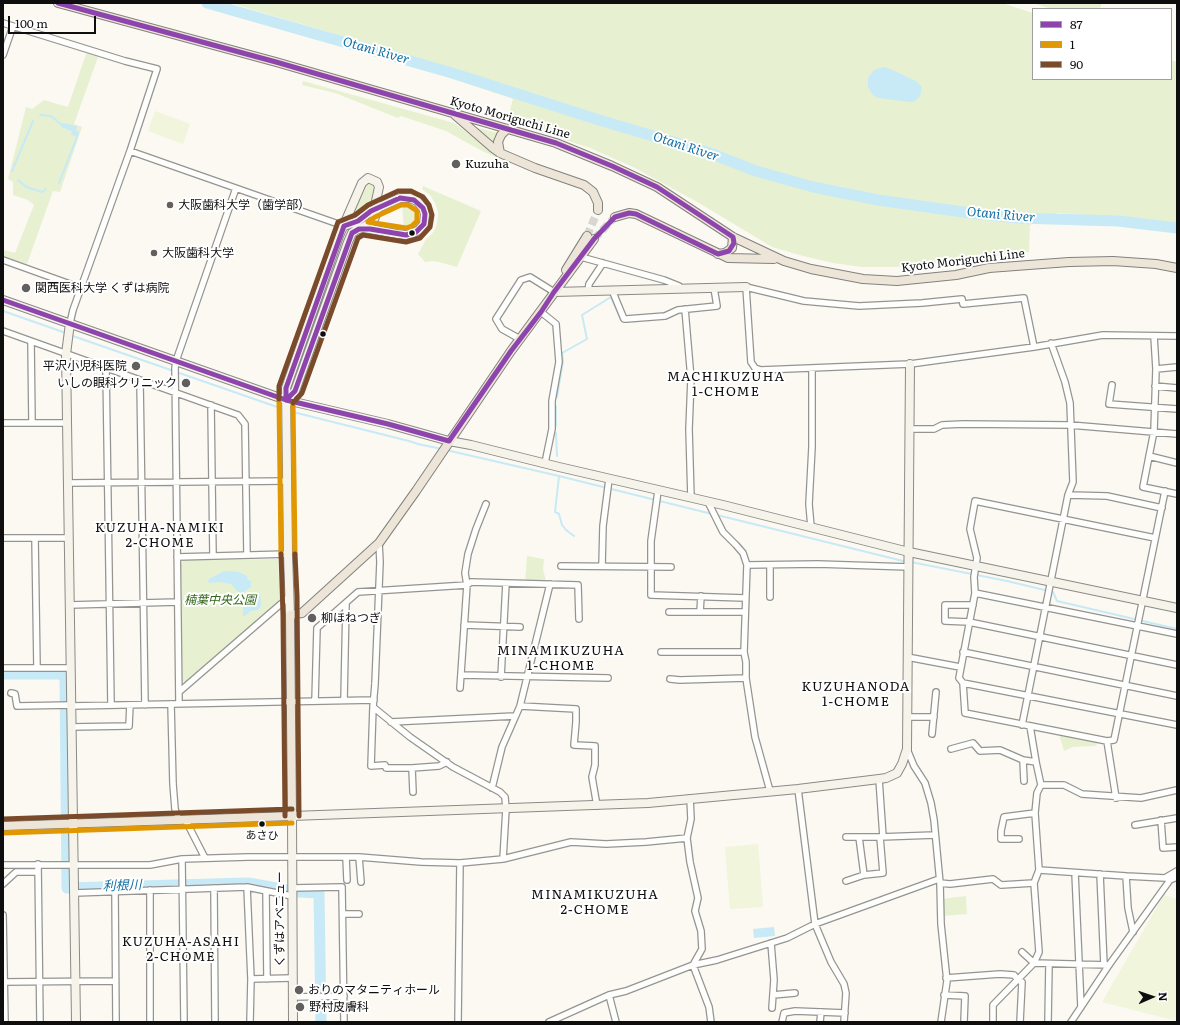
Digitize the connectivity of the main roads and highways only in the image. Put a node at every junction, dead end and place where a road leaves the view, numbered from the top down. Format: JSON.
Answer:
{"nodes":[{"id":1,"x":58,"y":3,"type":"edge"},
{"id":2,"x":452,"y":114,"type":"junction"},
{"id":3,"x":507,"y":129,"type":"junction"},
{"id":4,"x":500,"y":153,"type":"junction"},
{"id":5,"x":598,"y":210,"type":"tunnel mouth"},
{"id":6,"x":615,"y":217,"type":"tunnel mouth"},
{"id":7,"x":733,"y":237,"type":"junction"},
{"id":8,"x":718,"y":254,"type":"junction"},
{"id":9,"x":784,"y":261,"type":"junction"},
{"id":10,"x":1177,"y":268,"type":"edge"},
{"id":11,"x":554,"y":292,"type":"junction"},
{"id":12,"x":3,"y":826,"type":"edge"}],
"edges":[{"from":1,"to":2,"type":"main road","name":"Kyoto Moriguchi Line"},
{"from":2,"to":3,"type":"main road","name":"Kyoto Moriguchi Line"},
{"from":2,"to":4,"type":"main road"},
{"from":3,"to":4,"type":"main road"},
{"from":3,"to":7,"type":"main road","name":"Kyoto Moriguchi Line"},
{"from":4,"to":5,"type":"main road"},
{"from":6,"to":8,"type":"main road"},
{"from":7,"to":8,"type":"main road"},
{"from":7,"to":9,"type":"main road","name":"Kyoto Moriguchi Line"},
{"from":8,"to":9,"type":"main road"},
{"from":9,"to":10,"type":"main road","name":"Kyoto Moriguchi Line"},
{"from":11,"to":11,"type":"main road"},
{"from":11,"to":12,"type":"main road"}]}
